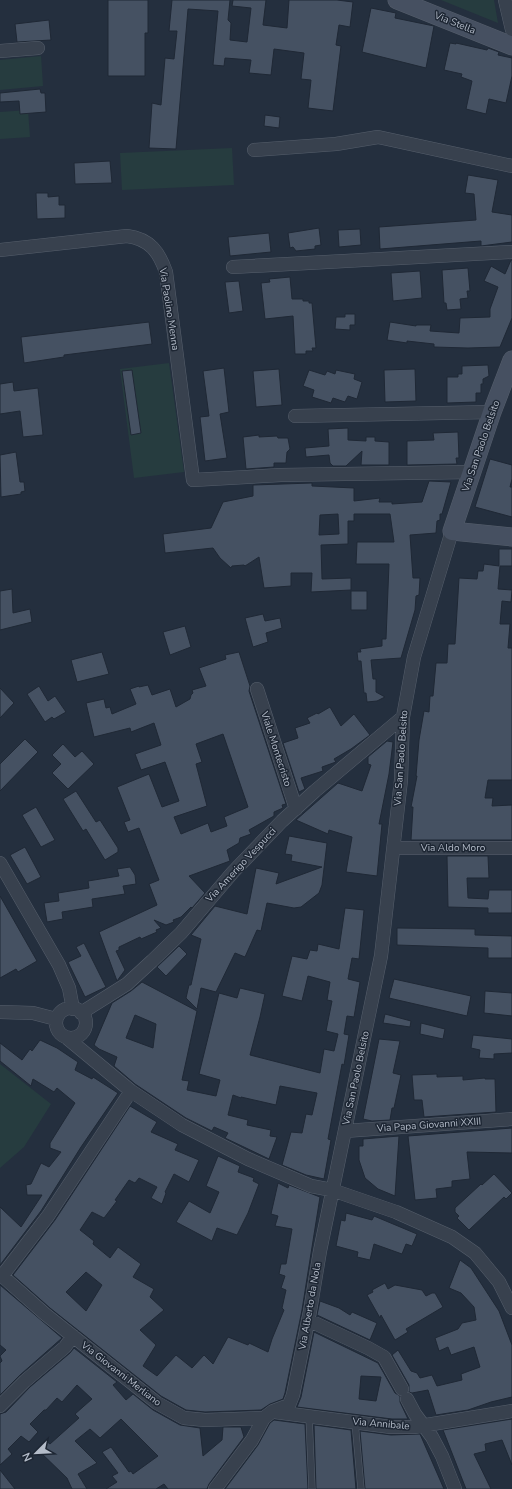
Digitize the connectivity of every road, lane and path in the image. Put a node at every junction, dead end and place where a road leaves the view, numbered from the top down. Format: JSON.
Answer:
{"nodes":[{"id":1,"x":397,"y":0,"type":"edge"},
{"id":2,"x":505,"y":0,"type":"edge"},
{"id":3,"x":512,"y":30,"type":"edge"},
{"id":4,"x":512,"y":46,"type":"edge"},
{"id":5,"x":38,"y":48,"type":"dead end"},
{"id":6,"x":0,"y":51,"type":"edge"},
{"id":7,"x":254,"y":150,"type":"dead end"},
{"id":8,"x":512,"y":166,"type":"edge"},
{"id":9,"x":0,"y":250,"type":"edge"},
{"id":10,"x":512,"y":252,"type":"edge"},
{"id":11,"x":233,"y":267,"type":"dead end"},
{"id":12,"x":512,"y":360,"type":"edge"},
{"id":13,"x":492,"y":412,"type":"junction"},
{"id":14,"x":295,"y":416,"type":"dead end"},
{"id":15,"x":472,"y":472,"type":"junction"},
{"id":16,"x":452,"y":532,"type":"junction"},
{"id":17,"x":512,"y":537,"type":"edge"},
{"id":18,"x":257,"y":689,"type":"dead end"},
{"id":19,"x":403,"y":717,"type":"junction"},
{"id":20,"x":296,"y":809,"type":"junction"},
{"id":21,"x":394,"y":848,"type":"junction"},
{"id":22,"x":512,"y":848,"type":"edge"},
{"id":23,"x":0,"y":863,"type":"edge"},
{"id":24,"x":77,"y":1011,"type":"junction"},
{"id":25,"x":0,"y":1012,"type":"edge"},
{"id":26,"x":56,"y":1019,"type":"junction"},
{"id":27,"x":67,"y":1038,"type":"junction"},
{"id":28,"x":130,"y":1091,"type":"junction"},
{"id":29,"x":512,"y":1119,"type":"edge"},
{"id":30,"x":345,"y":1132,"type":"junction"},
{"id":31,"x":332,"y":1190,"type":"junction"},
{"id":32,"x":1,"y":1275,"type":"edge"},
{"id":33,"x":512,"y":1308,"type":"edge"},
{"id":34,"x":308,"y":1320,"type":"junction"},
{"id":35,"x":73,"y":1336,"type":"junction"},
{"id":36,"x":0,"y":1406,"type":"edge"},
{"id":37,"x":512,"y":1411,"type":"edge"},
{"id":38,"x":268,"y":1415,"type":"junction"},
{"id":39,"x":309,"y":1416,"type":"junction"},
{"id":40,"x":355,"y":1422,"type":"junction"},
{"id":41,"x":423,"y":1426,"type":"junction"},
{"id":42,"x":215,"y":1489,"type":"edge"},
{"id":43,"x":312,"y":1489,"type":"edge"},
{"id":44,"x":361,"y":1489,"type":"edge"},
{"id":45,"x":455,"y":1489,"type":"edge"}],
"edges":[{"from":1,"to":4,"type":"main road","name":"Via Stella"},
{"from":2,"to":3,"type":"street"},
{"from":5,"to":6,"type":"street"},
{"from":7,"to":8,"type":"street"},
{"from":9,"to":15,"type":"street","name":"Via Paolino Menna"},
{"from":10,"to":11,"type":"street"},
{"from":12,"to":13,"type":"main road","name":"Via San Paolo Belsito"},
{"from":13,"to":14,"type":"street"},
{"from":13,"to":15,"type":"main road","name":"Via San Paolo Belsito"},
{"from":15,"to":16,"type":"main road","name":"Via San Paolo Belsito"},
{"from":16,"to":17,"type":"main road"},
{"from":16,"to":19,"type":"street","name":"Via San Paolo Belsito"},
{"from":18,"to":20,"type":"street","name":"Viale Montecristo"},
{"from":19,"to":20,"type":"street","name":"Via Amerigo Vespucci"},
{"from":19,"to":21,"type":"street","name":"Via San Paolo Belsito"},
{"from":20,"to":24,"type":"street","name":"Via Amerigo Vespucci"},
{"from":21,"to":22,"type":"street","name":"Via Aldo Moro"},
{"from":21,"to":30,"type":"street","name":"Via San Paolo Belsito"},
{"from":23,"to":24,"type":"street"},
{"from":24,"to":26,"type":"street"},
{"from":24,"to":27,"type":"street"},
{"from":25,"to":26,"type":"street"},
{"from":26,"to":27,"type":"street"},
{"from":27,"to":28,"type":"street"},
{"from":28,"to":31,"type":"street"},
{"from":28,"to":32,"type":"street"},
{"from":29,"to":30,"type":"street","name":"Via Papa Giovanni XXIII"},
{"from":30,"to":31,"type":"street","name":"Via San Paolo Belsito"},
{"from":31,"to":33,"type":"street"},
{"from":31,"to":34,"type":"street","name":"Via Alberto da Nola"},
{"from":32,"to":35,"type":"street","name":"Via Giovanni Merliano"},
{"from":34,"to":38,"type":"street","name":"Via Alberto da Nola"},
{"from":34,"to":41,"type":"street"},
{"from":35,"to":36,"type":"street"},
{"from":35,"to":38,"type":"street","name":"Via Giovanni Merliano"},
{"from":37,"to":41,"type":"street","name":"Via Annibale"},
{"from":38,"to":39,"type":"street","name":"Via Annibale"},
{"from":38,"to":42,"type":"street"},
{"from":39,"to":40,"type":"street","name":"Via Annibale"},
{"from":39,"to":43,"type":"lane"},
{"from":40,"to":41,"type":"street","name":"Via Annibale"},
{"from":40,"to":44,"type":"lane"},
{"from":41,"to":45,"type":"street"}]}
